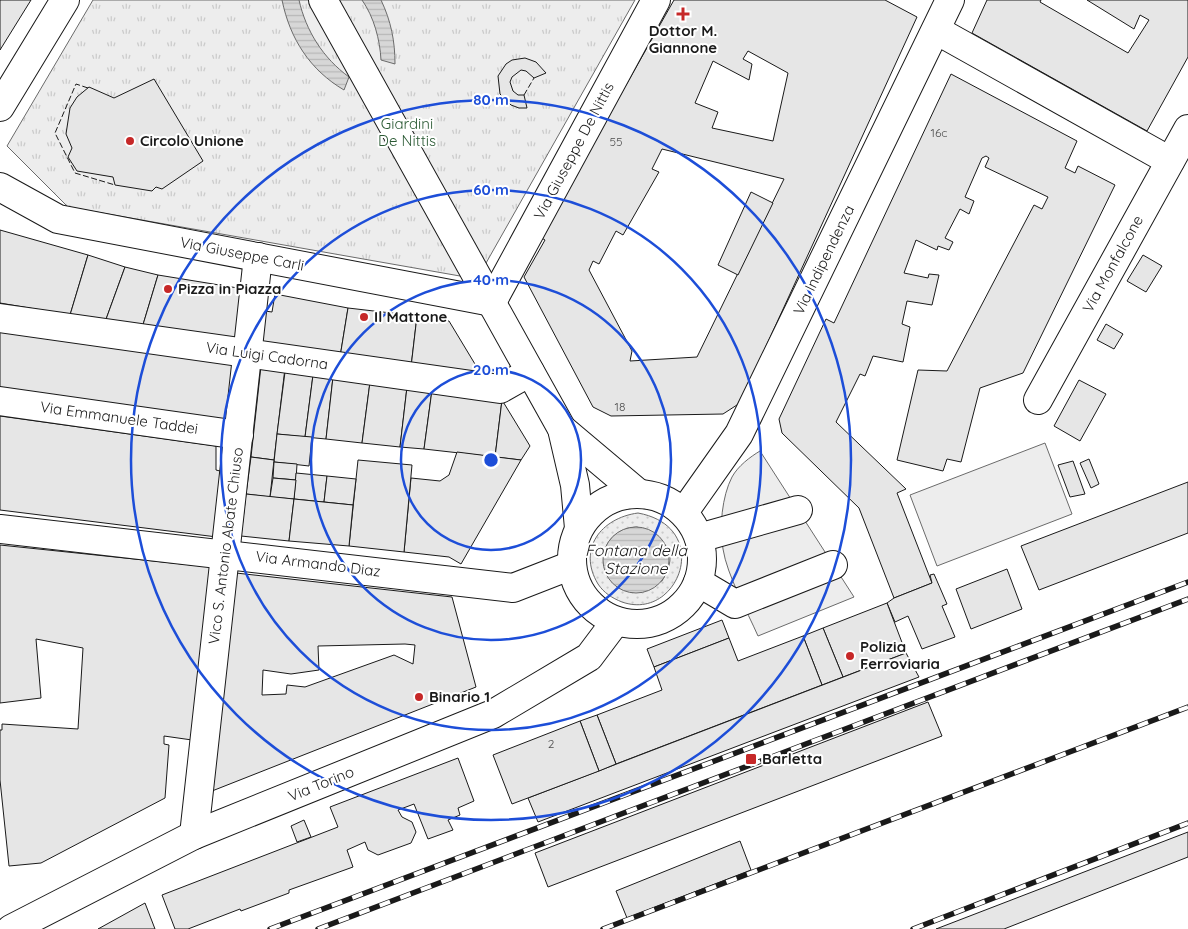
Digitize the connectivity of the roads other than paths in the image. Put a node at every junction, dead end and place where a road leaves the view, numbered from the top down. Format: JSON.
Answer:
{"nodes":[{"id":1,"x":65,"y":0,"type":"edge"},
{"id":2,"x":323,"y":0,"type":"edge"},
{"id":3,"x":656,"y":0,"type":"edge"},
{"id":4,"x":940,"y":10,"type":"edge"},
{"id":5,"x":0,"y":107,"type":"edge"},
{"id":6,"x":1188,"y":129,"type":"edge"},
{"id":7,"x":1170,"y":161,"type":"junction"},
{"id":8,"x":0,"y":187,"type":"edge"},
{"id":9,"x":258,"y":257,"type":"junction"},
{"id":10,"x":492,"y":302,"type":"junction"},
{"id":11,"x":0,"y":318,"type":"edge"},
{"id":12,"x":247,"y":354,"type":"junction"},
{"id":13,"x":530,"y":372,"type":"junction"},
{"id":14,"x":1038,"y":400,"type":"dead end"},
{"id":15,"x":0,"y":401,"type":"edge"},
{"id":16,"x":562,"y":429,"type":"junction"},
{"id":17,"x":239,"y":435,"type":"junction"},
{"id":18,"x":638,"y":493,"type":"junction"},
{"id":19,"x":798,"y":510,"type":"dead end"},
{"id":20,"x":684,"y":512,"type":"junction"},
{"id":21,"x":0,"y":528,"type":"edge"},
{"id":22,"x":579,"y":528,"type":"junction"},
{"id":23,"x":700,"y":538,"type":"junction"},
{"id":24,"x":224,"y":553,"type":"junction"},
{"id":25,"x":572,"y":565,"type":"junction"},
{"id":26,"x":833,"y":565,"type":"dead end"},
{"id":27,"x":698,"y":582,"type":"junction"},
{"id":28,"x":616,"y":621,"type":"junction"},
{"id":29,"x":194,"y":835,"type":"junction"},
{"id":30,"x":10,"y":929,"type":"edge"}],
"edges":[{"from":1,"to":5,"type":"street"},
{"from":2,"to":10,"type":"street"},
{"from":3,"to":10,"type":"street","name":"Via Giuseppe De Nittis"},
{"from":4,"to":7,"type":"street"},
{"from":4,"to":20,"type":"street","name":"Via Indipendenza"},
{"from":6,"to":7,"type":"street","name":"Via Monfalcone"},
{"from":7,"to":14,"type":"street","name":"Via Monfalcone"},
{"from":8,"to":9,"type":"street","name":"Via Giuseppe Carli"},
{"from":9,"to":10,"type":"street","name":"Via Giuseppe Carli"},
{"from":9,"to":12,"type":"street","name":"Vico S. Antonio Abate Chiuso"},
{"from":10,"to":13,"type":"street"},
{"from":11,"to":12,"type":"street","name":"Via Luigi Cadorna"},
{"from":12,"to":13,"type":"street","name":"Via Luigi Cadorna"},
{"from":12,"to":17,"type":"street","name":"Vico S. Antonio Abate Chiuso"},
{"from":13,"to":16,"type":"street"},
{"from":15,"to":17,"type":"street","name":"Via Emmanuele Taddei"},
{"from":16,"to":18,"type":"street"},
{"from":16,"to":22,"type":"street"},
{"from":17,"to":24,"type":"street","name":"Vico S. Antonio Abate Chiuso"},
{"from":18,"to":20,"type":"street"},
{"from":18,"to":22,"type":"street"},
{"from":19,"to":23,"type":"street"},
{"from":20,"to":23,"type":"street"},
{"from":21,"to":24,"type":"street","name":"Via Armando Diaz"},
{"from":22,"to":25,"type":"street"},
{"from":23,"to":27,"type":"street"},
{"from":24,"to":25,"type":"street","name":"Via Armando Diaz"},
{"from":24,"to":29,"type":"street","name":"Vico S. Antonio Abate Chiuso"},
{"from":25,"to":28,"type":"street"},
{"from":26,"to":27,"type":"street"},
{"from":27,"to":28,"type":"street"},
{"from":28,"to":29,"type":"street","name":"Via Torino"},
{"from":29,"to":30,"type":"street","name":"Via Torino"}]}
